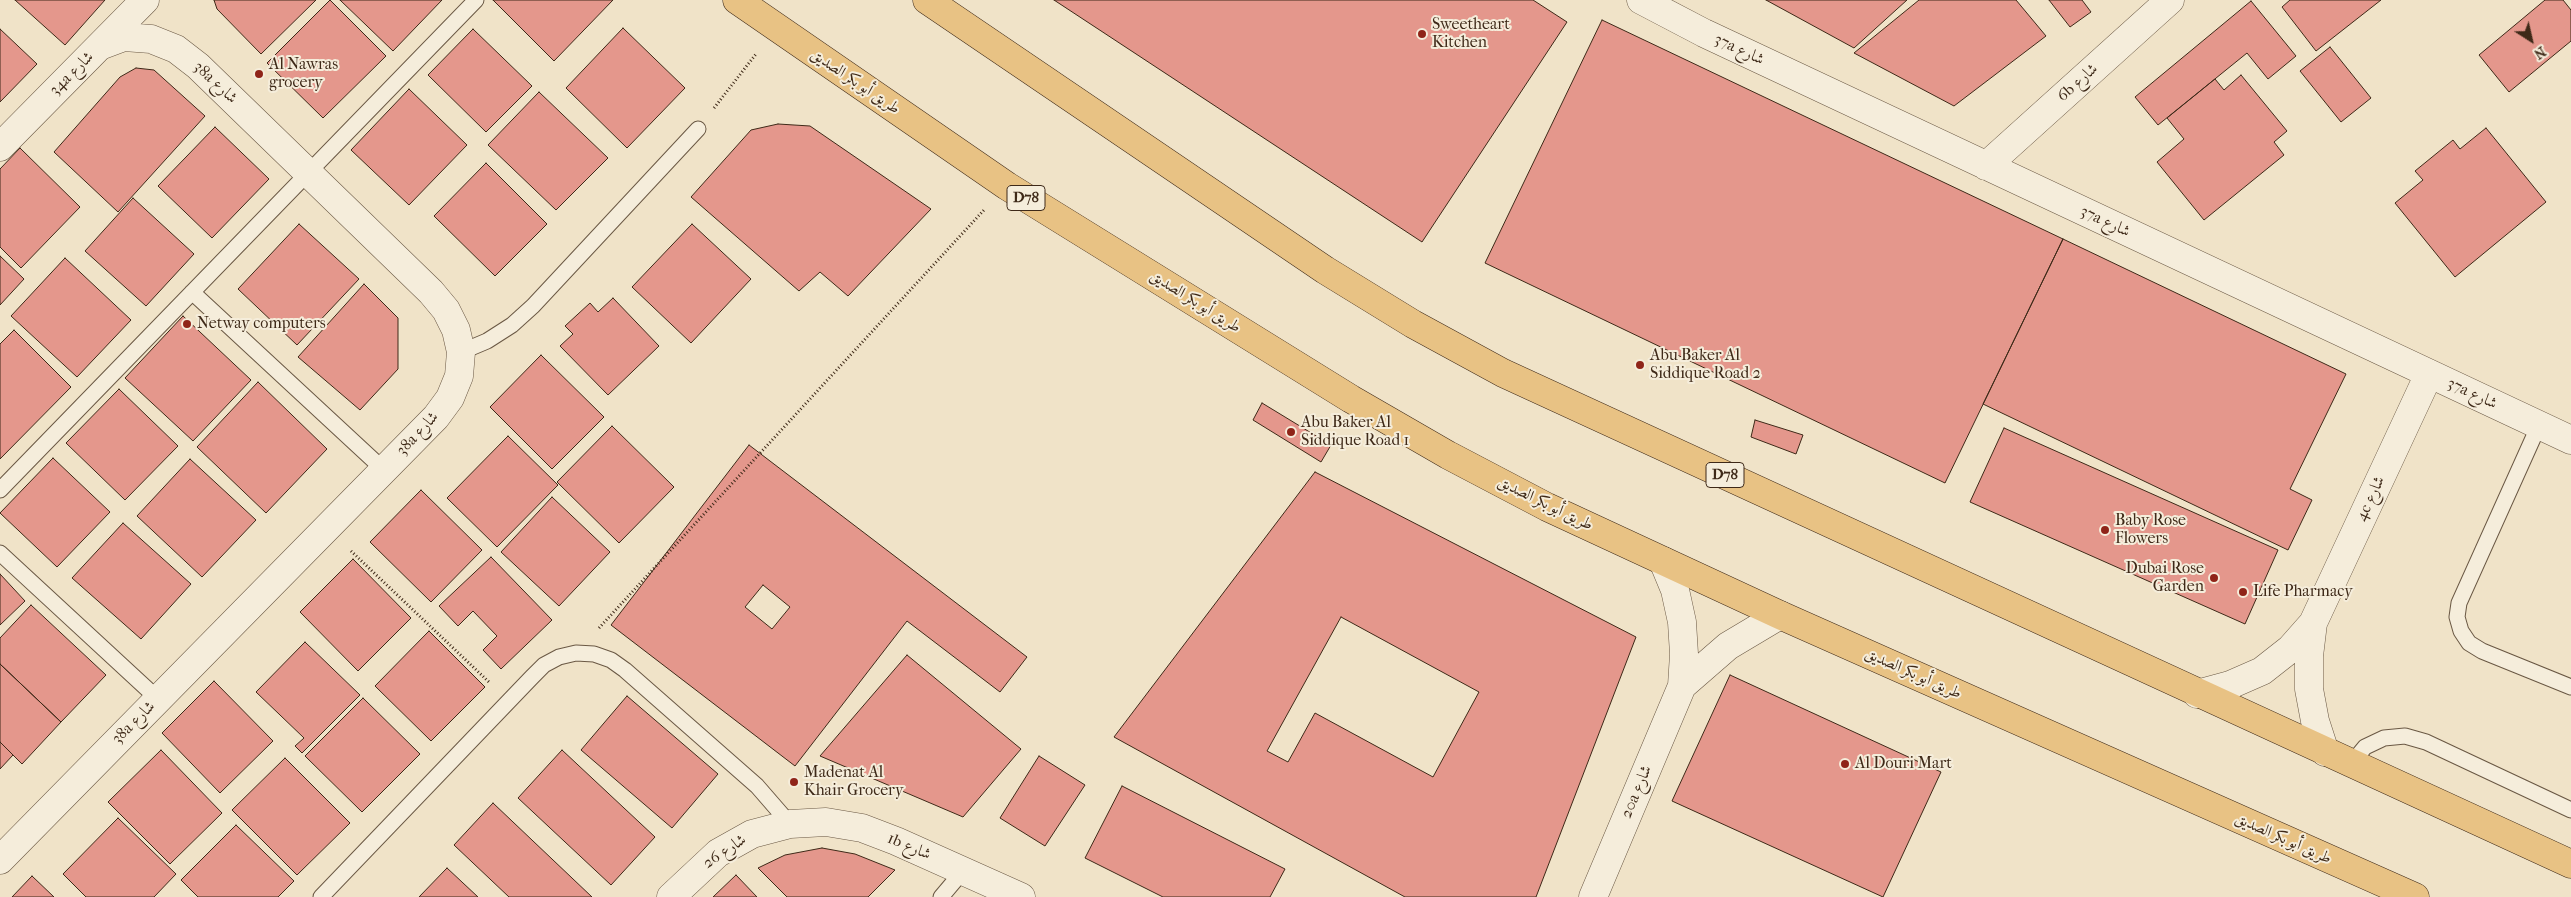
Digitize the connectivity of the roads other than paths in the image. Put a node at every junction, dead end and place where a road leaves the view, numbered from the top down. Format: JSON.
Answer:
{"nodes":[{"id":1,"x":145,"y":0,"type":"edge"},
{"id":2,"x":476,"y":0,"type":"edge"},
{"id":3,"x":737,"y":0,"type":"edge"},
{"id":4,"x":927,"y":0,"type":"edge"},
{"id":5,"x":1641,"y":0,"type":"edge"},
{"id":6,"x":2170,"y":0,"type":"edge"},
{"id":7,"x":100,"y":46,"type":"junction"},
{"id":8,"x":698,"y":129,"type":"road end"},
{"id":9,"x":0,"y":147,"type":"edge"},
{"id":10,"x":1986,"y":166,"type":"junction"},
{"id":11,"x":308,"y":173,"type":"junction"},
{"id":12,"x":192,"y":292,"type":"junction"},
{"id":13,"x":460,"y":352,"type":"junction"},
{"id":14,"x":2429,"y":374,"type":"junction"},
{"id":15,"x":2539,"y":425,"type":"junction"},
{"id":16,"x":2571,"y":440,"type":"edge"},
{"id":17,"x":384,"y":470,"type":"junction"},
{"id":18,"x":0,"y":490,"type":"edge"},
{"id":19,"x":0,"y":553,"type":"edge"},
{"id":20,"x":1664,"y":561,"type":"junction"},
{"id":21,"x":1780,"y":615,"type":"junction"},
{"id":22,"x":2313,"y":623,"type":"junction"},
{"id":23,"x":1682,"y":686,"type":"junction"},
{"id":24,"x":2571,"y":687,"type":"edge"},
{"id":25,"x":2197,"y":694,"type":"junction"},
{"id":26,"x":158,"y":699,"type":"junction"},
{"id":27,"x":2325,"y":752,"type":"junction"},
{"id":28,"x":2351,"y":764,"type":"junction"},
{"id":29,"x":2571,"y":810,"type":"edge"},
{"id":30,"x":790,"y":824,"type":"junction"},
{"id":31,"x":0,"y":860,"type":"edge"},
{"id":32,"x":2571,"y":864,"type":"edge"},
{"id":33,"x":963,"y":871,"type":"junction"},
{"id":34,"x":321,"y":897,"type":"edge"},
{"id":35,"x":671,"y":897,"type":"edge"},
{"id":36,"x":940,"y":897,"type":"edge"},
{"id":37,"x":1021,"y":897,"type":"edge"},
{"id":38,"x":1593,"y":897,"type":"edge"},
{"id":39,"x":2415,"y":897,"type":"edge"}],
"edges":[{"from":1,"to":7,"type":"street","name":"34a شارع"},
{"from":2,"to":11,"type":"lane"},
{"from":3,"to":20,"type":"main road","name":"طريق أبو بكر الصديق","number":"D78"},
{"from":4,"to":25,"type":"main road","number":"D78"},
{"from":5,"to":10,"type":"street","name":"37a شارع"},
{"from":6,"to":10,"type":"street","name":"6b شارع"},
{"from":7,"to":9,"type":"street","name":"34a شارع"},
{"from":7,"to":11,"type":"street","name":"38a شارع"},
{"from":8,"to":13,"type":"lane"},
{"from":10,"to":14,"type":"street","name":"37a شارع"},
{"from":11,"to":12,"type":"lane"},
{"from":11,"to":13,"type":"street","name":"38a شارع"},
{"from":12,"to":17,"type":"lane"},
{"from":12,"to":18,"type":"lane"},
{"from":13,"to":17,"type":"street","name":"38a شارع"},
{"from":14,"to":15,"type":"street","name":"37a شارع"},
{"from":14,"to":22,"type":"street","name":"4c شارع"},
{"from":15,"to":16,"type":"street","name":"37a شارع"},
{"from":15,"to":24,"type":"lane"},
{"from":17,"to":26,"type":"street","name":"38a شارع"},
{"from":19,"to":26,"type":"lane"},
{"from":20,"to":21,"type":"main road","name":"طريق أبو بكر الصديق","number":"D78"},
{"from":20,"to":23,"type":"street","name":"20a شارع"},
{"from":21,"to":23,"type":"street","name":"20a شارع"},
{"from":21,"to":39,"type":"main road","name":"طريق أبو بكر الصديق","number":"D78"},
{"from":22,"to":25,"type":"street","name":"4c شارع"},
{"from":22,"to":27,"type":"street","name":"4c شارع"},
{"from":23,"to":38,"type":"street","name":"20a شارع"},
{"from":25,"to":27,"type":"main road","number":"D78"},
{"from":26,"to":31,"type":"street","name":"38a شارع"},
{"from":27,"to":28,"type":"main road","number":"D78"},
{"from":28,"to":29,"type":"lane"},
{"from":28,"to":32,"type":"main road","number":"D78"},
{"from":30,"to":33,"type":"street","name":"1b شارع"},
{"from":30,"to":34,"type":"lane"},
{"from":30,"to":35,"type":"street","name":"شارع 26"},
{"from":33,"to":36,"type":"lane"},
{"from":33,"to":37,"type":"street","name":"1b شارع"}]}
